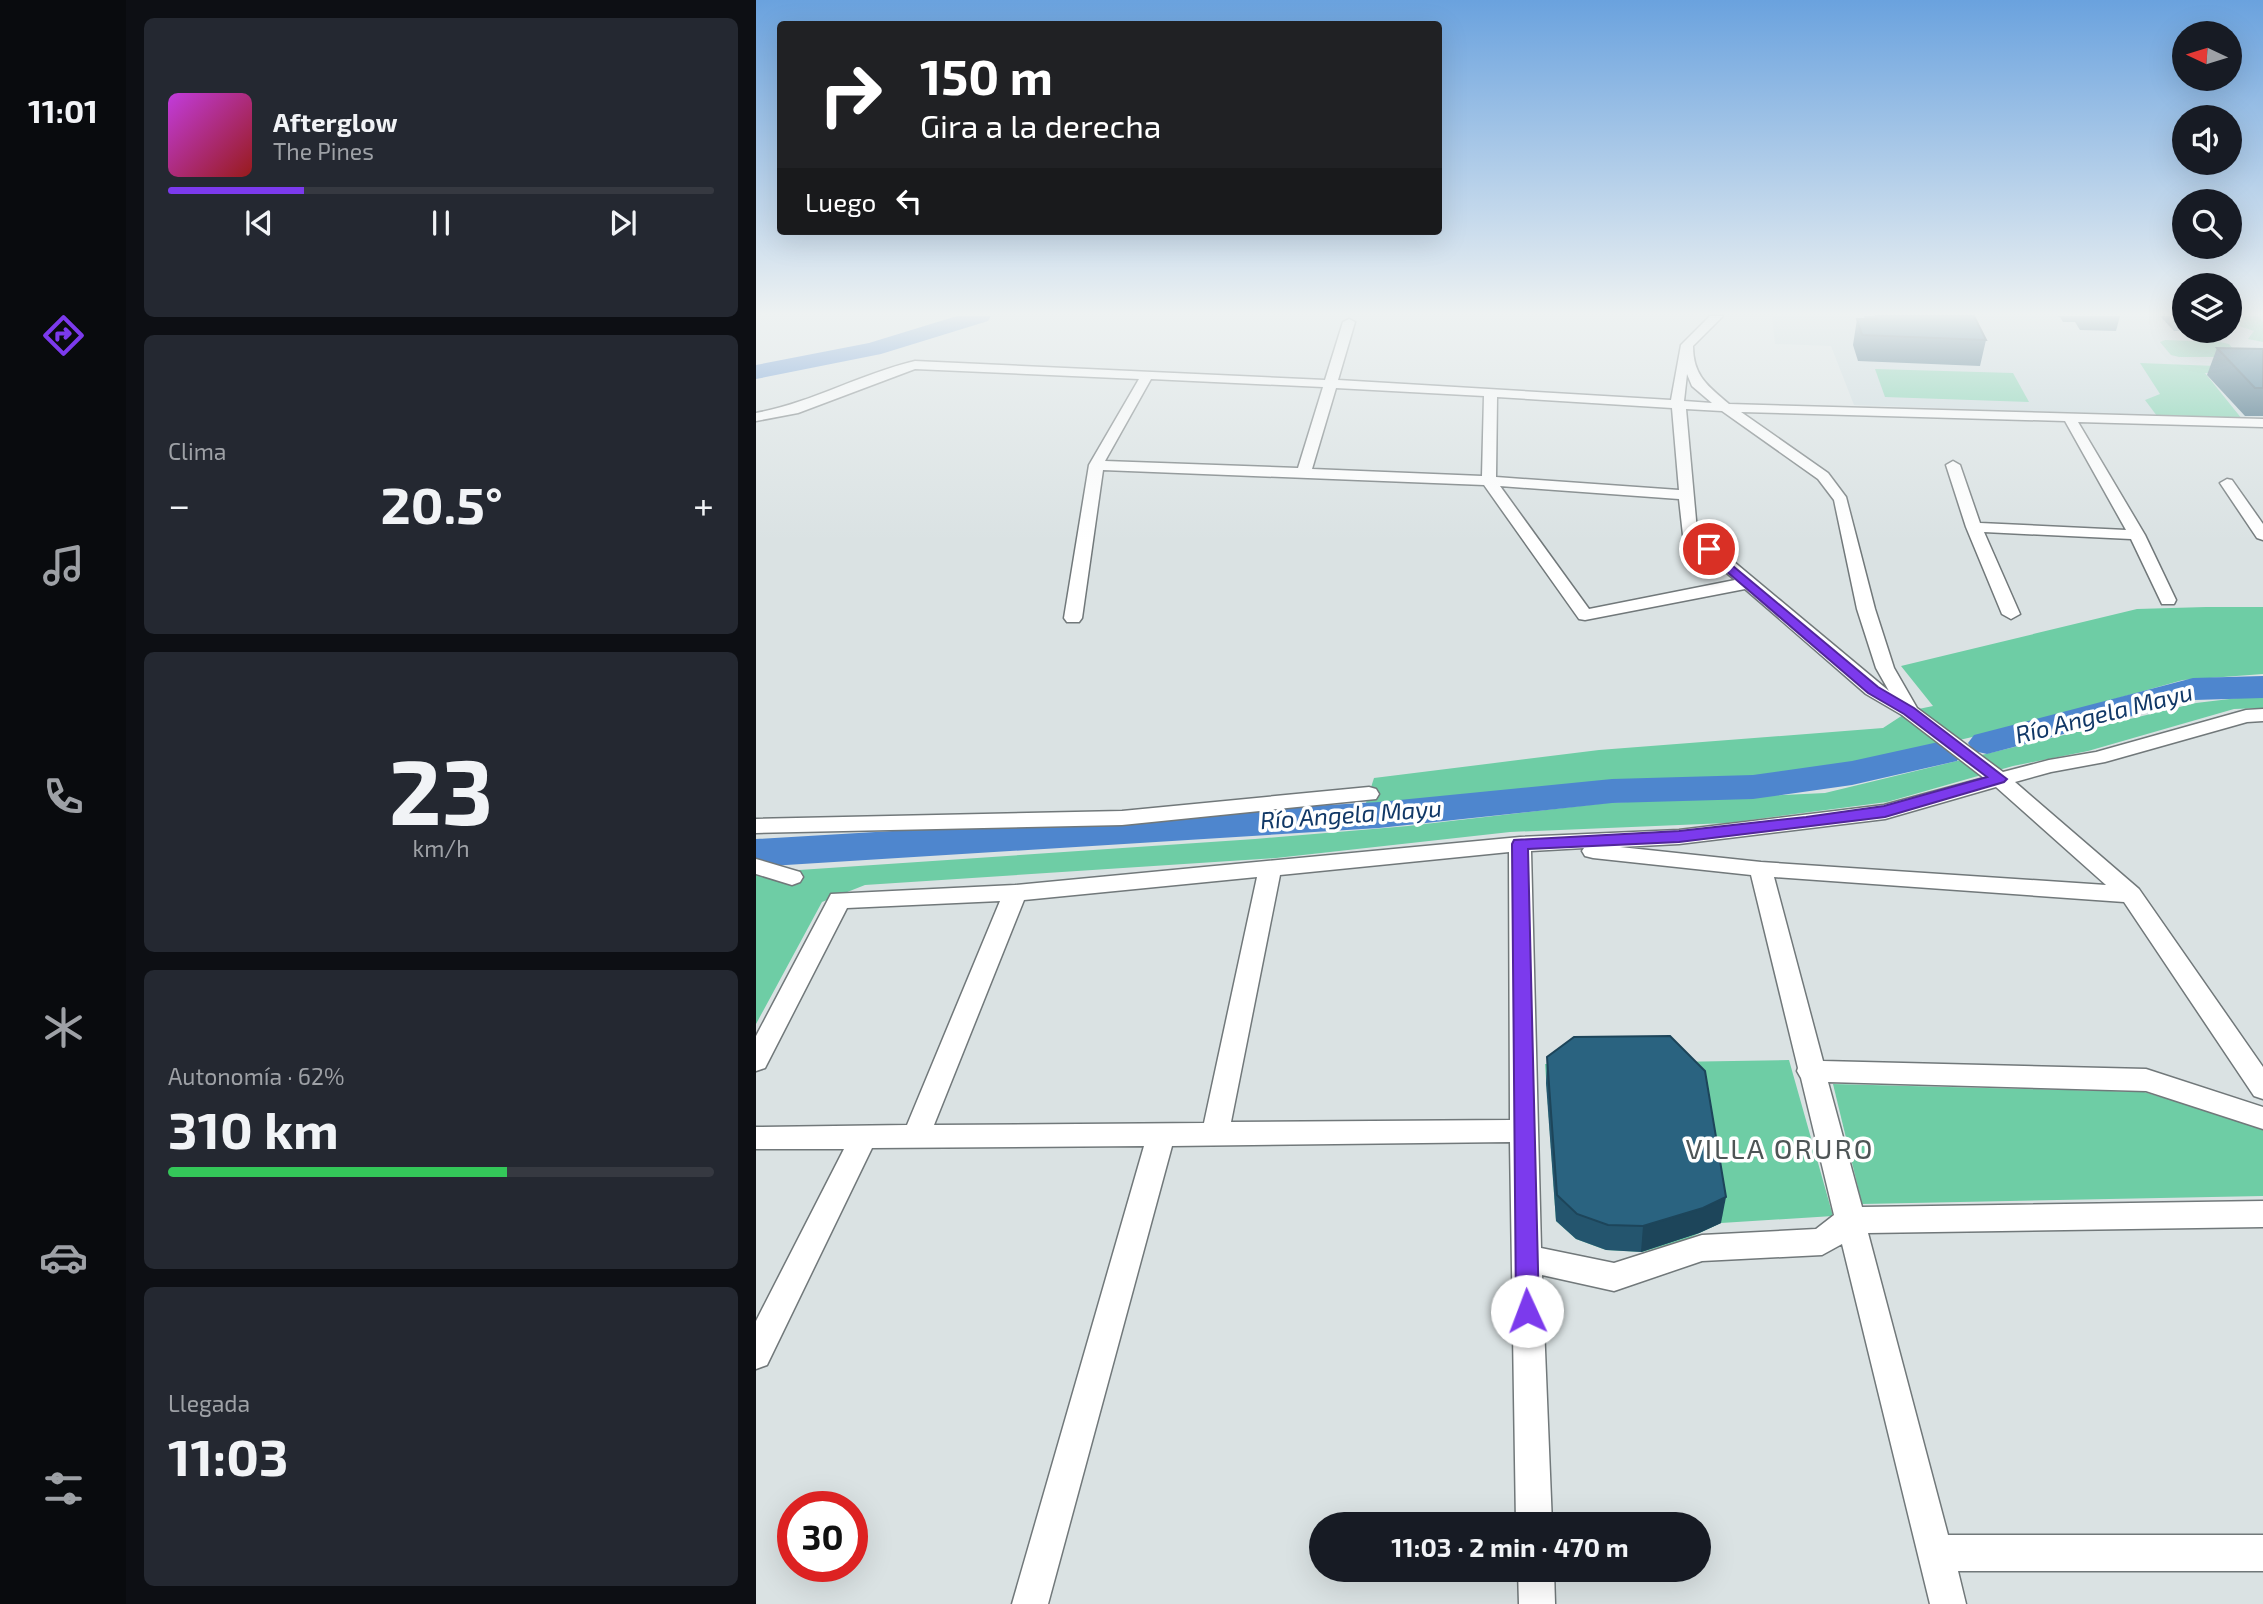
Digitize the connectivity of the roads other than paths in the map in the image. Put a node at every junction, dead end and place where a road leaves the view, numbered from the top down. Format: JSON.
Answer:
{"nodes":[{"id":1,"x":842,"y":391,"type":"edge"},
{"id":2,"x":1138,"y":391,"type":"edge"},
{"id":3,"x":1330,"y":391,"type":"edge"},
{"id":4,"x":1453,"y":391,"type":"edge"},
{"id":5,"x":1679,"y":391,"type":"edge"},
{"id":6,"x":1705,"y":391,"type":"edge"},
{"id":7,"x":1491,"y":393,"type":"junction"},
{"id":8,"x":1678,"y":404,"type":"junction"},
{"id":9,"x":1725,"y":407,"type":"junction"},
{"id":10,"x":756,"y":417,"type":"edge"},
{"id":11,"x":2069,"y":417,"type":"junction"},
{"id":12,"x":2263,"y":423,"type":"edge"},
{"id":13,"x":1096,"y":465,"type":"junction"},
{"id":14,"x":1953,"y":465,"type":"dead end"},
{"id":15,"x":1304,"y":473,"type":"junction"},
{"id":16,"x":1489,"y":481,"type":"junction"},
{"id":17,"x":2227,"y":483,"type":"dead end"},
{"id":18,"x":1685,"y":495,"type":"junction"},
{"id":19,"x":1974,"y":527,"type":"junction"},
{"id":20,"x":2262,"y":531,"type":"edge"},
{"id":21,"x":2137,"y":536,"type":"junction"},
{"id":22,"x":1748,"y":583,"type":"junction"},
{"id":23,"x":2168,"y":600,"type":"dead end"},
{"id":24,"x":2011,"y":614,"type":"dead end"},
{"id":25,"x":1073,"y":618,"type":"dead end"},
{"id":26,"x":1909,"y":711,"type":"junction"},
{"id":27,"x":2263,"y":715,"type":"edge"},
{"id":28,"x":1999,"y":779,"type":"junction"},
{"id":29,"x":1369,"y":794,"type":"dead end"},
{"id":30,"x":756,"y":826,"type":"edge"},
{"id":31,"x":1520,"y":844,"type":"junction"},
{"id":32,"x":756,"y":866,"type":"edge"},
{"id":33,"x":1270,"y":867,"type":"junction"},
{"id":34,"x":1761,"y":869,"type":"junction"},
{"id":35,"x":792,"y":877,"type":"dead end"},
{"id":36,"x":1015,"y":893,"type":"junction"},
{"id":37,"x":2131,"y":895,"type":"junction"},
{"id":38,"x":756,"y":1061,"type":"edge"},
{"id":39,"x":1810,"y":1071,"type":"junction"},
{"id":40,"x":2263,"y":1088,"type":"edge"},
{"id":41,"x":2263,"y":1118,"type":"edge"},
{"id":42,"x":1524,"y":1131,"type":"junction"},
{"id":43,"x":1161,"y":1134,"type":"junction"},
{"id":44,"x":1215,"y":1134,"type":"junction"},
{"id":45,"x":916,"y":1136,"type":"junction"},
{"id":46,"x":864,"y":1137,"type":"junction"},
{"id":47,"x":756,"y":1138,"type":"edge"},
{"id":48,"x":2263,"y":1214,"type":"edge"},
{"id":49,"x":1850,"y":1220,"type":"junction"},
{"id":50,"x":1526,"y":1258,"type":"junction"},
{"id":51,"x":756,"y":1354,"type":"edge"},
{"id":52,"x":1534,"y":1512,"type":"edge"},
{"id":53,"x":1935,"y":1553,"type":"junction"},
{"id":54,"x":2263,"y":1553,"type":"edge"},
{"id":55,"x":1536,"y":1582,"type":"edge"},
{"id":56,"x":1030,"y":1604,"type":"edge"},
{"id":57,"x":1537,"y":1604,"type":"edge"},
{"id":58,"x":1948,"y":1604,"type":"edge"}],
"edges":[{"from":1,"to":10,"type":"street"},
{"from":2,"to":13,"type":"street"},
{"from":3,"to":15,"type":"street"},
{"from":4,"to":7,"type":"street"},
{"from":5,"to":8,"type":"street"},
{"from":6,"to":9,"type":"street"},
{"from":7,"to":8,"type":"street"},
{"from":7,"to":16,"type":"street"},
{"from":8,"to":9,"type":"street"},
{"from":8,"to":18,"type":"street"},
{"from":9,"to":11,"type":"street"},
{"from":9,"to":26,"type":"street"},
{"from":11,"to":12,"type":"street"},
{"from":11,"to":21,"type":"street"},
{"from":13,"to":15,"type":"street"},
{"from":13,"to":25,"type":"street"},
{"from":14,"to":19,"type":"street"},
{"from":15,"to":16,"type":"street"},
{"from":16,"to":18,"type":"street"},
{"from":16,"to":22,"type":"street"},
{"from":17,"to":20,"type":"street"},
{"from":18,"to":22,"type":"street"},
{"from":19,"to":21,"type":"street"},
{"from":19,"to":24,"type":"street"},
{"from":21,"to":23,"type":"street"},
{"from":22,"to":26,"type":"street"},
{"from":26,"to":28,"type":"street"},
{"from":27,"to":28,"type":"street"},
{"from":28,"to":31,"type":"street"},
{"from":28,"to":37,"type":"street"},
{"from":29,"to":30,"type":"street"},
{"from":31,"to":33,"type":"street"},
{"from":31,"to":34,"type":"street"},
{"from":31,"to":42,"type":"street"},
{"from":32,"to":35,"type":"street"},
{"from":33,"to":36,"type":"street"},
{"from":33,"to":44,"type":"street"},
{"from":34,"to":37,"type":"street"},
{"from":34,"to":39,"type":"street"},
{"from":36,"to":38,"type":"street"},
{"from":36,"to":45,"type":"street"},
{"from":37,"to":40,"type":"street"},
{"from":39,"to":41,"type":"street"},
{"from":39,"to":49,"type":"street"},
{"from":42,"to":44,"type":"street"},
{"from":42,"to":50,"type":"street"},
{"from":43,"to":44,"type":"street"},
{"from":43,"to":45,"type":"street"},
{"from":43,"to":56,"type":"street"},
{"from":45,"to":46,"type":"street"},
{"from":46,"to":47,"type":"street"},
{"from":46,"to":51,"type":"street"},
{"from":48,"to":49,"type":"street"},
{"from":49,"to":50,"type":"street"},
{"from":49,"to":53,"type":"street"},
{"from":50,"to":52,"type":"street"},
{"from":53,"to":54,"type":"street"},
{"from":53,"to":58,"type":"street"},
{"from":55,"to":57,"type":"street"}]}
